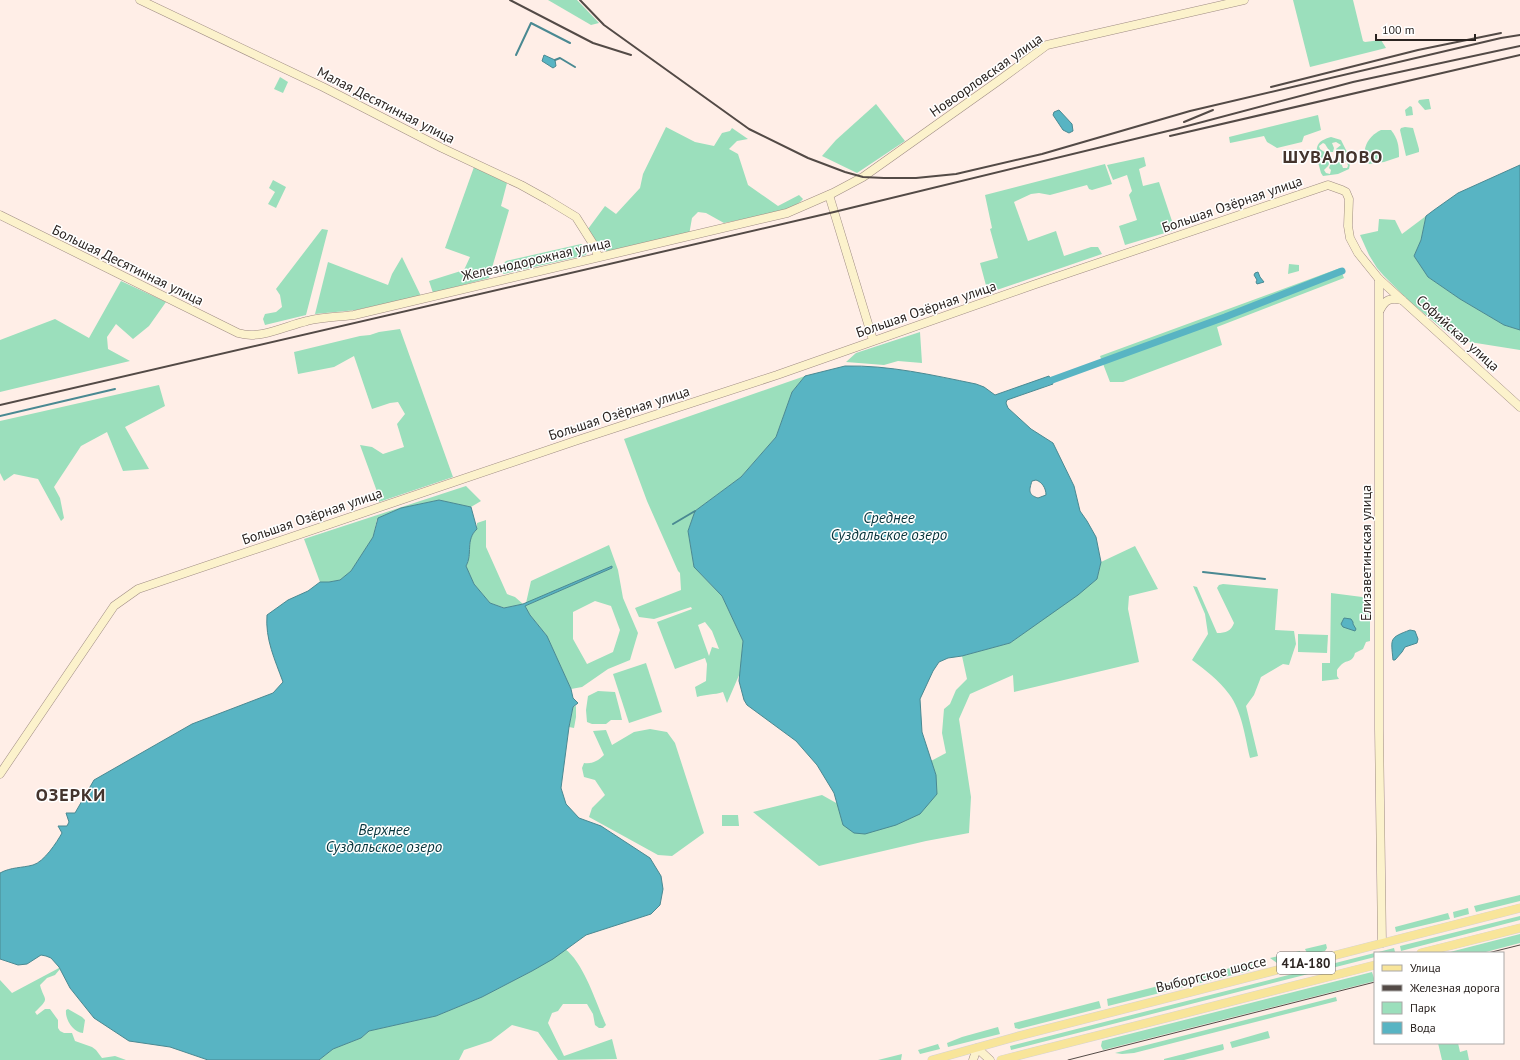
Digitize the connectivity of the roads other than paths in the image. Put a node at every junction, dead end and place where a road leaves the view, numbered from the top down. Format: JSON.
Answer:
{"nodes":[{"id":1,"x":140,"y":0,"type":"edge"},
{"id":2,"x":1244,"y":0,"type":"edge"},
{"id":3,"x":829,"y":195,"type":"junction"},
{"id":4,"x":0,"y":215,"type":"edge"},
{"id":5,"x":595,"y":247,"type":"junction"},
{"id":6,"x":608,"y":255,"type":"junction"},
{"id":7,"x":598,"y":257,"type":"junction"},
{"id":8,"x":1379,"y":279,"type":"junction"},
{"id":9,"x":1403,"y":300,"type":"junction"},
{"id":10,"x":1379,"y":312,"type":"junction"},
{"id":11,"x":246,"y":335,"type":"joint"},
{"id":12,"x":873,"y":340,"type":"junction"},
{"id":13,"x":1520,"y":407,"type":"edge"},
{"id":14,"x":0,"y":774,"type":"edge"},
{"id":15,"x":1520,"y":908,"type":"edge"},
{"id":16,"x":1520,"y":928,"type":"edge"},
{"id":17,"x":1382,"y":944,"type":"junction"},
{"id":18,"x":1425,"y":952,"type":"edge"},
{"id":19,"x":1374,"y":965,"type":"edge"},
{"id":20,"x":977,"y":1048,"type":"junction"},
{"id":21,"x":932,"y":1060,"type":"edge"},
{"id":22,"x":973,"y":1060,"type":"edge"},
{"id":23,"x":990,"y":1060,"type":"edge"},
{"id":24,"x":1001,"y":1060,"type":"edge"}],
"edges":[{"from":1,"to":5,"type":"street","name":"Малая Десятинная улица"},
{"from":2,"to":3,"type":"street","name":"Новоорловская улица"},
{"from":3,"to":6,"type":"street","name":"Железнодорожная улица"},
{"from":3,"to":12,"type":"street"},
{"from":4,"to":11,"type":"street","name":"Большая Десятинная улица"},
{"from":5,"to":6,"type":"street"},
{"from":5,"to":7,"type":"street","name":"Малая Десятинная улица"},
{"from":6,"to":7,"type":"street","name":"Железнодорожная улица"},
{"from":7,"to":11,"type":"street","name":"Железнодорожная улица"},
{"from":8,"to":9,"type":"street","name":"Софийская улица"},
{"from":8,"to":10,"type":"street","name":"Елизаветинская улица"},
{"from":8,"to":12,"type":"street","name":"Большая Озёрная улица"},
{"from":9,"to":10,"type":"street"},
{"from":9,"to":13,"type":"street","name":"Софийская улица"},
{"from":10,"to":17,"type":"street","name":"Елизаветинская улица"},
{"from":12,"to":14,"type":"street","name":"Большая Озёрная улица"},
{"from":15,"to":17,"type":"main road","name":"Выборгское шоссе","number":"41А-180"},
{"from":16,"to":18,"type":"main road"},
{"from":17,"to":20,"type":"main road","name":"Выборгское шоссе","number":"41А-180"},
{"from":19,"to":24,"type":"main road","number":"41А-180"},
{"from":20,"to":21,"type":"main road","name":"Выборгское шоссе","number":"41А-180"},
{"from":20,"to":22,"type":"street"},
{"from":20,"to":23,"type":"street"}]}
